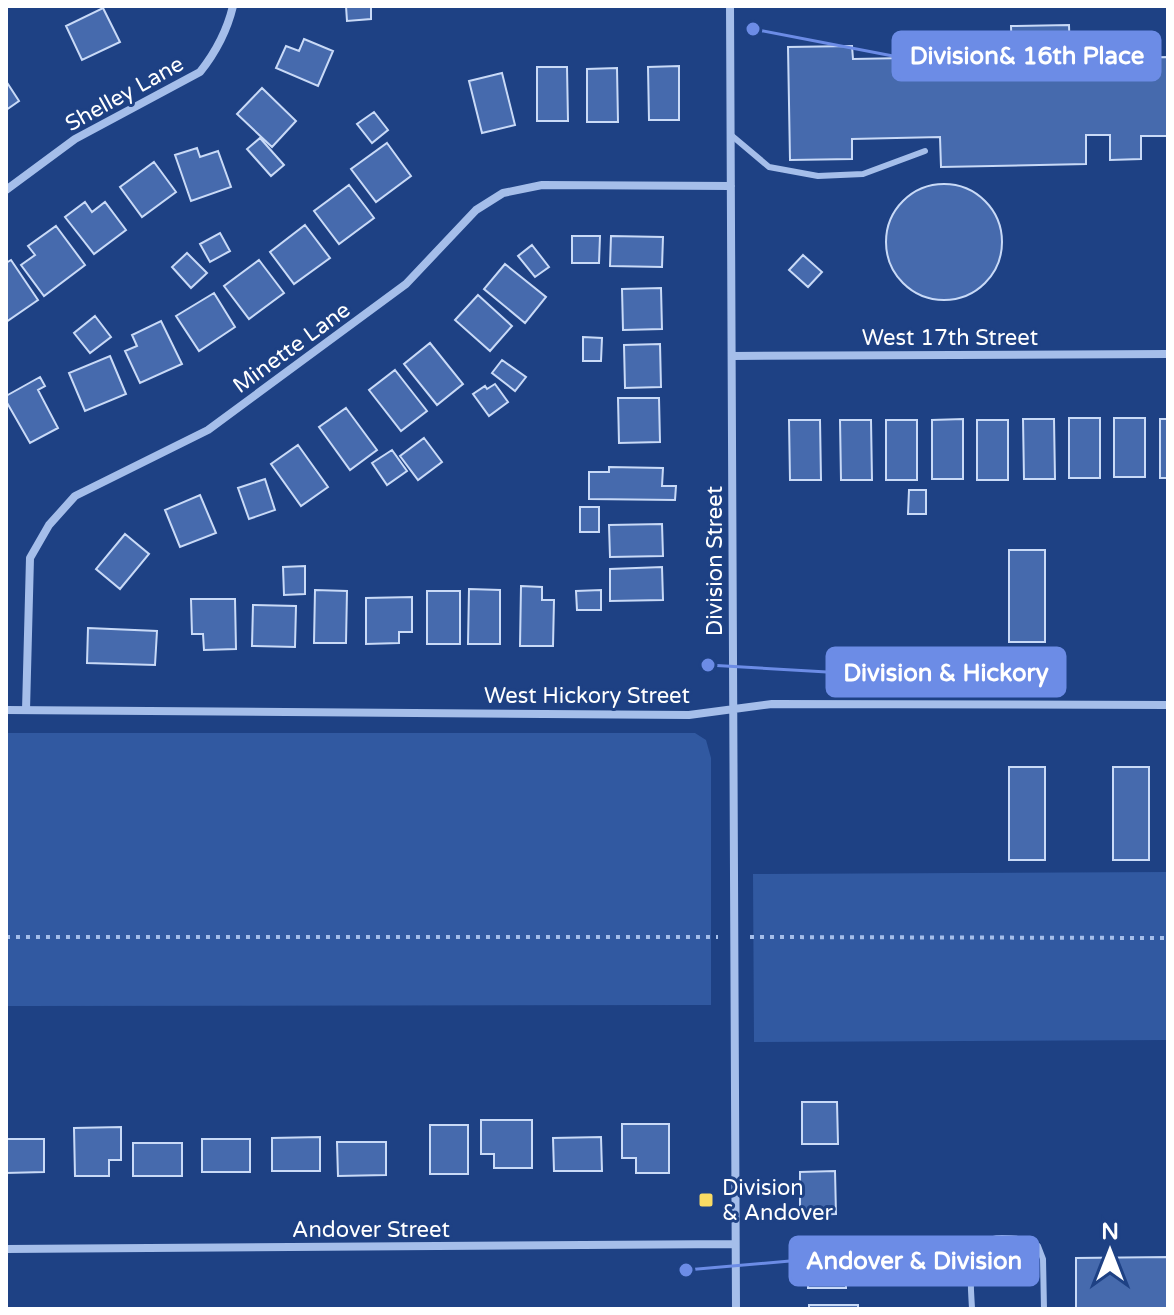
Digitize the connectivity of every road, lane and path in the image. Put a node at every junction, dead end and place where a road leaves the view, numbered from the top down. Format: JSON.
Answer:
{"nodes":[{"id":1,"x":233,"y":6,"type":"edge"},
{"id":2,"x":730,"y":6,"type":"edge"},
{"id":3,"x":731,"y":135,"type":"junction"},
{"id":4,"x":925,"y":151,"type":"dead end"},
{"id":5,"x":731,"y":186,"type":"junction"},
{"id":6,"x":6,"y":190,"type":"edge"},
{"id":7,"x":1168,"y":354,"type":"edge"},
{"id":8,"x":732,"y":356,"type":"junction"},
{"id":9,"x":1168,"y":705,"type":"edge"},
{"id":10,"x":6,"y":710,"type":"edge"},
{"id":11,"x":26,"y":710,"type":"junction"},
{"id":12,"x":731,"y":710,"type":"junction"},
{"id":13,"x":6,"y":937,"type":"edge"},
{"id":14,"x":713,"y":937,"type":"dead end"},
{"id":15,"x":748,"y":937,"type":"dead end"},
{"id":16,"x":1168,"y":938,"type":"edge"},
{"id":17,"x":735,"y":1244,"type":"junction"},
{"id":18,"x":6,"y":1249,"type":"edge"},
{"id":19,"x":736,"y":1309,"type":"edge"},
{"id":20,"x":972,"y":1309,"type":"edge"},
{"id":21,"x":1044,"y":1309,"type":"edge"}],
"edges":[{"from":1,"to":6,"type":"street","name":"Shelley Lane"},
{"from":2,"to":3,"type":"street","name":"Division Street"},
{"from":3,"to":4,"type":"lane"},
{"from":3,"to":5,"type":"street","name":"Division Street"},
{"from":5,"to":8,"type":"street","name":"Division Street"},
{"from":5,"to":11,"type":"street","name":"Minette Lane"},
{"from":7,"to":8,"type":"street","name":"West 17th Street"},
{"from":8,"to":12,"type":"street","name":"Division Street"},
{"from":9,"to":12,"type":"street","name":"West Hickory Street"},
{"from":10,"to":11,"type":"street","name":"West Hickory Street"},
{"from":11,"to":12,"type":"street","name":"West Hickory Street"},
{"from":12,"to":17,"type":"street","name":"Division Street"},
{"from":13,"to":14,"type":"path"},
{"from":15,"to":16,"type":"path"},
{"from":17,"to":18,"type":"street","name":"Andover Street"},
{"from":17,"to":19,"type":"street","name":"Division Street"},
{"from":20,"to":21,"type":"lane"}]}
